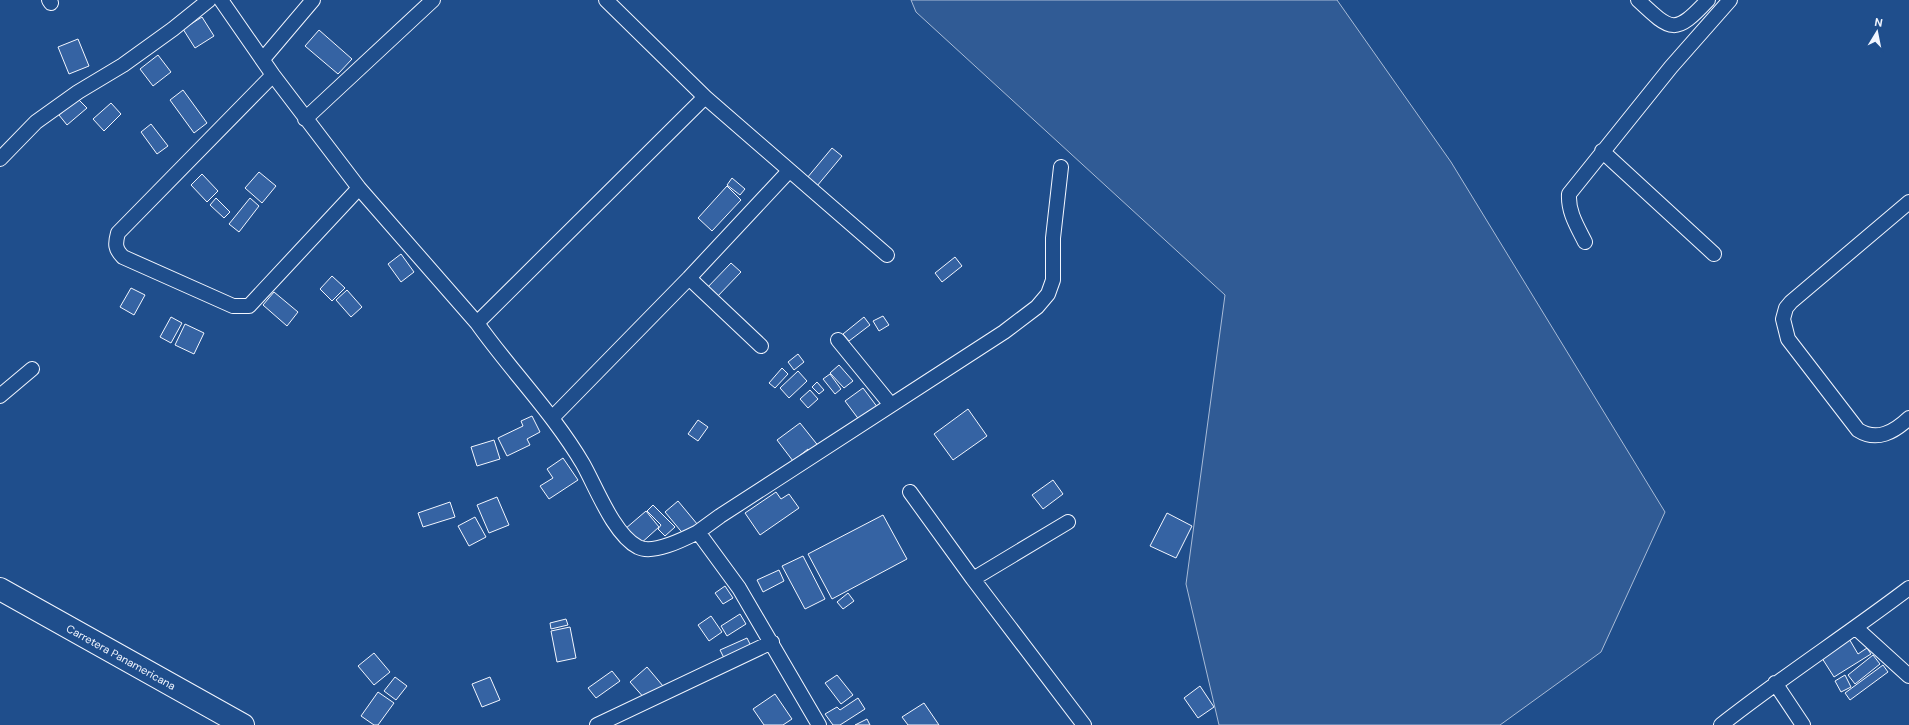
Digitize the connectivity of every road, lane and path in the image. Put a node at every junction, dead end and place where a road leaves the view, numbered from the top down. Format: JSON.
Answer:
{"nodes":[{"id":1,"x":209,"y":0,"type":"edge"},
{"id":2,"x":221,"y":0,"type":"edge"},
{"id":3,"x":313,"y":0,"type":"edge"},
{"id":4,"x":433,"y":0,"type":"edge"},
{"id":5,"x":1638,"y":0,"type":"edge"},
{"id":6,"x":1708,"y":0,"type":"edge"},
{"id":7,"x":1730,"y":0,"type":"edge"},
{"id":8,"x":612,"y":2,"type":"edge"},
{"id":9,"x":263,"y":59,"type":"junction"},
{"id":10,"x":273,"y":75,"type":"junction"},
{"id":11,"x":705,"y":97,"type":"junction"},
{"id":12,"x":305,"y":119,"type":"junction"},
{"id":13,"x":1602,"y":151,"type":"junction"},
{"id":14,"x":0,"y":159,"type":"edge"},
{"id":15,"x":1061,"y":166,"type":"dead end"},
{"id":16,"x":789,"y":171,"type":"junction"},
{"id":17,"x":358,"y":188,"type":"junction"},
{"id":18,"x":1909,"y":202,"type":"edge"},
{"id":19,"x":1586,"y":242,"type":"dead end"},
{"id":20,"x":1714,"y":254,"type":"dead end"},
{"id":21,"x":887,"y":255,"type":"dead end"},
{"id":22,"x":689,"y":278,"type":"junction"},
{"id":23,"x":478,"y":323,"type":"junction"},
{"id":24,"x":838,"y":340,"type":"dead end"},
{"id":25,"x":761,"y":346,"type":"dead end"},
{"id":26,"x":32,"y":369,"type":"dead end"},
{"id":27,"x":0,"y":396,"type":"edge"},
{"id":28,"x":891,"y":405,"type":"junction"},
{"id":29,"x":552,"y":418,"type":"junction"},
{"id":30,"x":1909,"y":418,"type":"edge"},
{"id":31,"x":910,"y":492,"type":"dead end"},
{"id":32,"x":1068,"y":522,"type":"dead end"},
{"id":33,"x":698,"y":532,"type":"junction"},
{"id":34,"x":972,"y":579,"type":"junction"},
{"id":35,"x":1909,"y":588,"type":"edge"},
{"id":36,"x":0,"y":589,"type":"edge"},
{"id":37,"x":1856,"y":628,"type":"junction"},
{"id":38,"x":772,"y":642,"type":"junction"},
{"id":39,"x":1909,"y":676,"type":"edge"},
{"id":40,"x":1775,"y":683,"type":"junction"},
{"id":41,"x":243,"y":725,"type":"edge"},
{"id":42,"x":597,"y":725,"type":"edge"},
{"id":43,"x":819,"y":725,"type":"edge"},
{"id":44,"x":1084,"y":725,"type":"edge"},
{"id":45,"x":1721,"y":725,"type":"edge"},
{"id":46,"x":1803,"y":725,"type":"edge"}],
"edges":[{"from":1,"to":14,"type":"street"},
{"from":2,"to":9,"type":"street"},
{"from":3,"to":9,"type":"street"},
{"from":4,"to":12,"type":"street"},
{"from":5,"to":6,"type":"street"},
{"from":7,"to":13,"type":"street"},
{"from":8,"to":11,"type":"street"},
{"from":9,"to":10,"type":"street"},
{"from":10,"to":12,"type":"street"},
{"from":10,"to":17,"type":"street"},
{"from":11,"to":16,"type":"street"},
{"from":11,"to":23,"type":"street"},
{"from":12,"to":17,"type":"street"},
{"from":13,"to":19,"type":"street"},
{"from":13,"to":20,"type":"street"},
{"from":15,"to":28,"type":"street"},
{"from":16,"to":21,"type":"street"},
{"from":16,"to":22,"type":"street"},
{"from":17,"to":23,"type":"street"},
{"from":18,"to":30,"type":"street"},
{"from":22,"to":25,"type":"street"},
{"from":22,"to":29,"type":"street"},
{"from":23,"to":29,"type":"street"},
{"from":24,"to":28,"type":"street"},
{"from":26,"to":27,"type":"street"},
{"from":28,"to":33,"type":"street"},
{"from":29,"to":33,"type":"street"},
{"from":31,"to":34,"type":"street"},
{"from":32,"to":34,"type":"street"},
{"from":33,"to":38,"type":"street"},
{"from":34,"to":44,"type":"street"},
{"from":35,"to":37,"type":"street"},
{"from":36,"to":41,"type":"highway","name":"Carretera Panamericana"},
{"from":37,"to":39,"type":"street"},
{"from":37,"to":40,"type":"street"},
{"from":38,"to":42,"type":"street"},
{"from":38,"to":43,"type":"street"},
{"from":40,"to":45,"type":"street"},
{"from":40,"to":46,"type":"street"}]}
